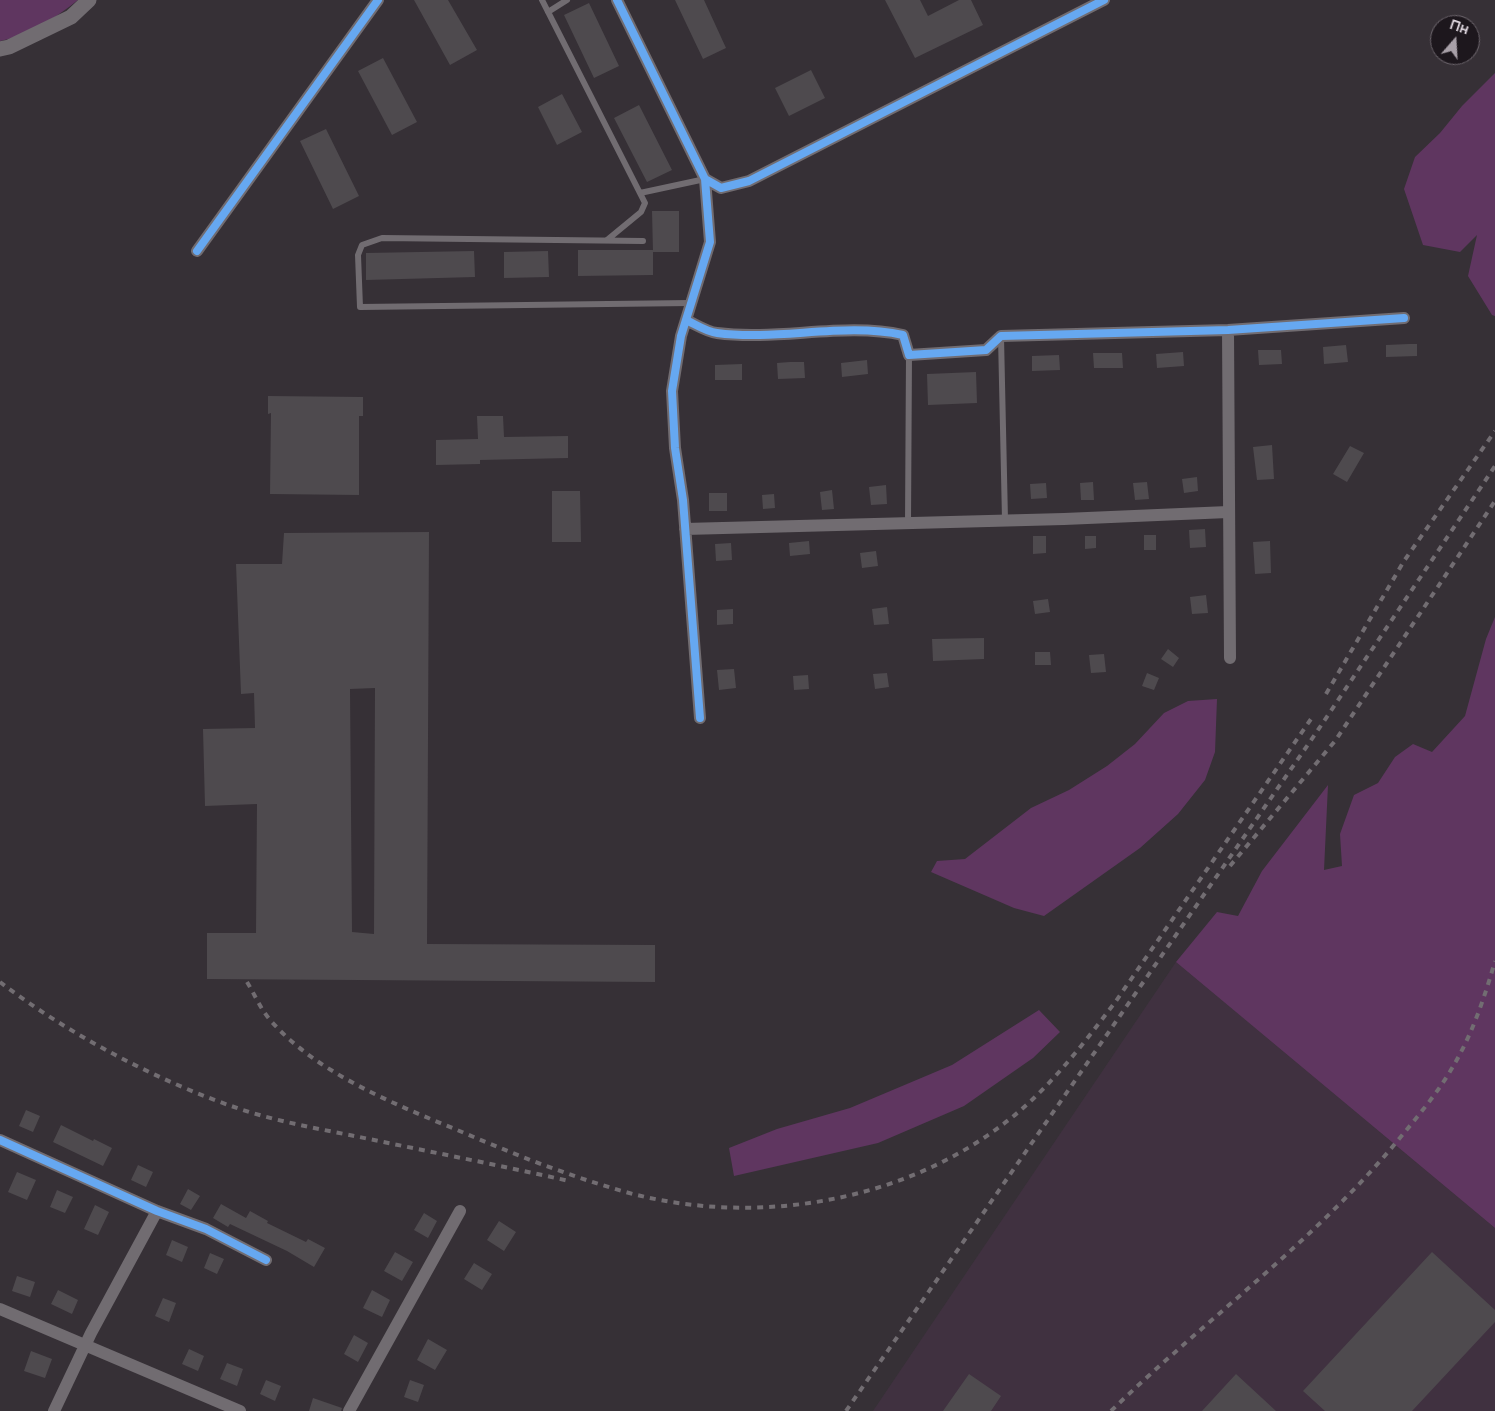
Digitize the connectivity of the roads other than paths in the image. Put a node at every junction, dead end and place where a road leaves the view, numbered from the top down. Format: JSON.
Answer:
{"nodes":[{"id":1,"x":89,"y":0,"type":"edge"},
{"id":2,"x":378,"y":0,"type":"edge"},
{"id":3,"x":542,"y":0,"type":"edge"},
{"id":4,"x":567,"y":0,"type":"edge"},
{"id":5,"x":617,"y":0,"type":"edge"},
{"id":6,"x":1104,"y":0,"type":"edge"},
{"id":7,"x":548,"y":12,"type":"junction"},
{"id":8,"x":0,"y":49,"type":"edge"},
{"id":9,"x":705,"y":179,"type":"junction"},
{"id":10,"x":640,"y":193,"type":"junction"},
{"id":11,"x":607,"y":240,"type":"junction"},
{"id":12,"x":643,"y":241,"type":"dead end"},
{"id":13,"x":197,"y":251,"type":"dead end"},
{"id":14,"x":691,"y":303,"type":"junction"},
{"id":15,"x":1404,"y":318,"type":"dead end"},
{"id":16,"x":686,"y":320,"type":"junction"},
{"id":17,"x":1228,"y":330,"type":"junction"},
{"id":18,"x":1001,"y":336,"type":"junction"},
{"id":19,"x":909,"y":354,"type":"junction"},
{"id":20,"x":1228,"y":512,"type":"junction"},
{"id":21,"x":1005,"y":520,"type":"junction"},
{"id":22,"x":908,"y":522,"type":"junction"},
{"id":23,"x":685,"y":530,"type":"junction"},
{"id":24,"x":1230,"y":658,"type":"dead end"},
{"id":25,"x":700,"y":718,"type":"dead end"},
{"id":26,"x":0,"y":1140,"type":"edge"},
{"id":27,"x":158,"y":1211,"type":"junction"},
{"id":28,"x":460,"y":1211,"type":"dead end"},
{"id":29,"x":266,"y":1260,"type":"dead end"},
{"id":30,"x":0,"y":1309,"type":"edge"},
{"id":31,"x":85,"y":1344,"type":"junction"},
{"id":32,"x":54,"y":1411,"type":"edge"},
{"id":33,"x":240,"y":1411,"type":"edge"},
{"id":34,"x":349,"y":1411,"type":"edge"}],
"edges":[{"from":1,"to":8,"type":"street"},
{"from":2,"to":13,"type":"street"},
{"from":3,"to":7,"type":"lane"},
{"from":4,"to":7,"type":"lane"},
{"from":5,"to":9,"type":"street"},
{"from":6,"to":9,"type":"street"},
{"from":7,"to":10,"type":"lane"},
{"from":9,"to":10,"type":"lane"},
{"from":9,"to":14,"type":"street"},
{"from":10,"to":11,"type":"lane"},
{"from":11,"to":12,"type":"lane"},
{"from":11,"to":14,"type":"lane"},
{"from":14,"to":16,"type":"street"},
{"from":15,"to":17,"type":"street"},
{"from":16,"to":19,"type":"street"},
{"from":16,"to":23,"type":"street"},
{"from":17,"to":18,"type":"street"},
{"from":17,"to":20,"type":"street"},
{"from":18,"to":19,"type":"street"},
{"from":18,"to":21,"type":"lane"},
{"from":19,"to":22,"type":"lane"},
{"from":20,"to":21,"type":"street"},
{"from":20,"to":24,"type":"street"},
{"from":21,"to":22,"type":"street"},
{"from":22,"to":23,"type":"street"},
{"from":23,"to":25,"type":"street"},
{"from":26,"to":27,"type":"street"},
{"from":27,"to":29,"type":"street"},
{"from":27,"to":31,"type":"street"},
{"from":28,"to":34,"type":"street"},
{"from":30,"to":31,"type":"street"},
{"from":31,"to":32,"type":"street"},
{"from":31,"to":33,"type":"street"}]}
